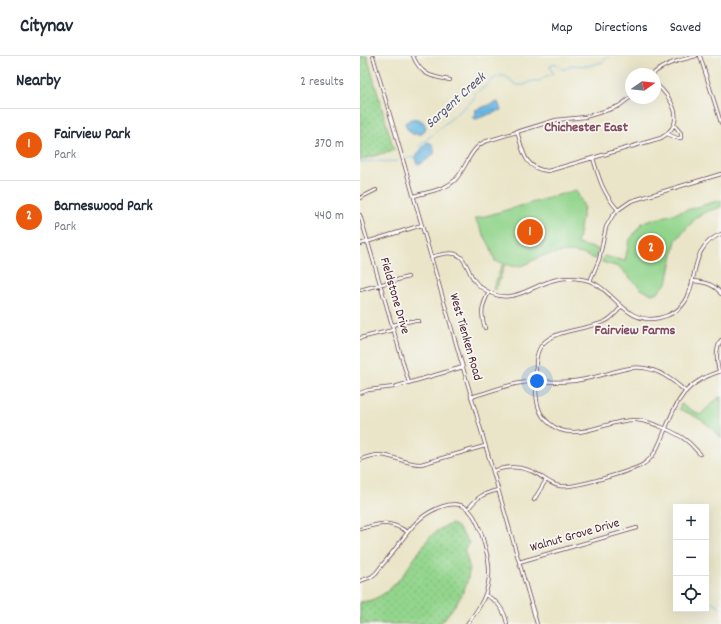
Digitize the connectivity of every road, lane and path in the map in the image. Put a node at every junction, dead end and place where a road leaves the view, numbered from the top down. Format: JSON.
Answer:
{"nodes":[{"id":1,"x":373,"y":56,"type":"edge"},
{"id":2,"x":413,"y":56,"type":"edge"},
{"id":3,"x":696,"y":56,"type":"edge"},
{"id":4,"x":700,"y":56,"type":"edge"},
{"id":5,"x":661,"y":68,"type":"edge"},
{"id":6,"x":450,"y":80,"type":"dead end"},
{"id":7,"x":661,"y":88,"type":"edge"},
{"id":8,"x":625,"y":102,"type":"edge"},
{"id":9,"x":721,"y":123,"type":"edge"},
{"id":10,"x":674,"y":125,"type":"junction"},
{"id":11,"x":517,"y":131,"type":"junction"},
{"id":12,"x":667,"y":134,"type":"junction"},
{"id":13,"x":593,"y":158,"type":"junction"},
{"id":14,"x":721,"y":174,"type":"edge"},
{"id":15,"x":376,"y":190,"type":"dead end"},
{"id":16,"x":414,"y":196,"type":"junction"},
{"id":17,"x":360,"y":198,"type":"edge"},
{"id":18,"x":618,"y":210,"type":"junction"},
{"id":19,"x":360,"y":215,"type":"edge"},
{"id":20,"x":422,"y":225,"type":"junction"},
{"id":21,"x":721,"y":234,"type":"edge"},
{"id":22,"x":368,"y":241,"type":"junction"},
{"id":23,"x":360,"y":244,"type":"edge"},
{"id":24,"x":431,"y":257,"type":"junction"},
{"id":25,"x":408,"y":277,"type":"dead end"},
{"id":26,"x":590,"y":281,"type":"junction"},
{"id":27,"x":693,"y":281,"type":"junction"},
{"id":28,"x":381,"y":284,"type":"junction"},
{"id":29,"x":360,"y":290,"type":"edge"},
{"id":30,"x":489,"y":292,"type":"junction"},
{"id":31,"x":721,"y":294,"type":"edge"},
{"id":32,"x":621,"y":307,"type":"junction"},
{"id":33,"x":419,"y":321,"type":"dead end"},
{"id":34,"x":392,"y":326,"type":"junction"},
{"id":35,"x":484,"y":328,"type":"dead end"},
{"id":36,"x":393,"y":330,"type":"junction"},
{"id":37,"x":360,"y":338,"type":"edge"},
{"id":38,"x":721,"y":340,"type":"edge"},
{"id":39,"x":463,"y":367,"type":"junction"},
{"id":40,"x":720,"y":371,"type":"edge"},
{"id":41,"x":536,"y":382,"type":"junction"},
{"id":42,"x":409,"y":383,"type":"junction"},
{"id":43,"x":685,"y":391,"type":"junction"},
{"id":44,"x":360,"y":393,"type":"edge"},
{"id":45,"x":471,"y":397,"type":"junction"},
{"id":46,"x":666,"y":429,"type":"junction"},
{"id":47,"x":486,"y":446,"type":"junction"},
{"id":48,"x":700,"y":454,"type":"dead end"},
{"id":49,"x":360,"y":460,"type":"edge"},
{"id":50,"x":493,"y":471,"type":"junction"},
{"id":51,"x":546,"y":480,"type":"junction"},
{"id":52,"x":498,"y":490,"type":"junction"},
{"id":53,"x":534,"y":500,"type":"dead end"},
{"id":54,"x":468,"y":509,"type":"junction"},
{"id":55,"x":637,"y":528,"type":"dead end"},
{"id":56,"x":360,"y":529,"type":"edge"},
{"id":57,"x":408,"y":532,"type":"junction"},
{"id":58,"x":519,"y":562,"type":"junction"},
{"id":59,"x":360,"y":581,"type":"edge"},
{"id":60,"x":485,"y":595,"type":"junction"},
{"id":61,"x":467,"y":624,"type":"edge"},
{"id":62,"x":507,"y":624,"type":"edge"},
{"id":63,"x":536,"y":624,"type":"edge"}],
"edges":[{"from":1,"to":16,"type":"street","name":"West Tienken Road"},
{"from":2,"to":6,"type":"street"},
{"from":3,"to":5,"type":"street"},
{"from":4,"to":9,"type":"street"},
{"from":7,"to":10,"type":"street"},
{"from":8,"to":11,"type":"street"},
{"from":10,"to":12,"type":"street"},
{"from":10,"to":12,"type":"street"},
{"from":11,"to":13,"type":"street"},
{"from":11,"to":16,"type":"street"},
{"from":12,"to":13,"type":"street"},
{"from":13,"to":18,"type":"street"},
{"from":14,"to":18,"type":"street"},
{"from":15,"to":17,"type":"street"},
{"from":16,"to":20,"type":"street","name":"West Tienken Road"},
{"from":18,"to":26,"type":"street"},
{"from":19,"to":22,"type":"street","name":"Fieldstone Drive"},
{"from":20,"to":22,"type":"street"},
{"from":20,"to":24,"type":"street","name":"West Tienken Road"},
{"from":21,"to":27,"type":"street"},
{"from":22,"to":23,"type":"street"},
{"from":22,"to":28,"type":"street","name":"Fieldstone Drive"},
{"from":24,"to":30,"type":"street"},
{"from":24,"to":39,"type":"street","name":"West Tienken Road"},
{"from":25,"to":28,"type":"street"},
{"from":26,"to":30,"type":"street"},
{"from":26,"to":32,"type":"street"},
{"from":27,"to":31,"type":"street"},
{"from":27,"to":32,"type":"street"},
{"from":28,"to":29,"type":"street"},
{"from":28,"to":34,"type":"street","name":"Fieldstone Drive"},
{"from":30,"to":35,"type":"street"},
{"from":32,"to":41,"type":"street"},
{"from":33,"to":34,"type":"street"},
{"from":34,"to":36,"type":"street","name":"Fieldstone Drive"},
{"from":36,"to":37,"type":"street"},
{"from":36,"to":42,"type":"street","name":"Fieldstone Drive"},
{"from":38,"to":40,"type":"street"},
{"from":39,"to":42,"type":"street"},
{"from":39,"to":45,"type":"street","name":"West Tienken Road"},
{"from":40,"to":43,"type":"street"},
{"from":41,"to":43,"type":"street"},
{"from":41,"to":45,"type":"street"},
{"from":41,"to":46,"type":"street"},
{"from":42,"to":44,"type":"street"},
{"from":43,"to":46,"type":"street"},
{"from":45,"to":47,"type":"street","name":"West Tienken Road"},
{"from":46,"to":48,"type":"street"},
{"from":46,"to":51,"type":"street"},
{"from":47,"to":49,"type":"street"},
{"from":47,"to":50,"type":"street","name":"West Tienken Road"},
{"from":50,"to":51,"type":"street"},
{"from":50,"to":52,"type":"street","name":"West Tienken Road"},
{"from":51,"to":53,"type":"street"},
{"from":52,"to":54,"type":"street"},
{"from":52,"to":58,"type":"street","name":"West Tienken Road"},
{"from":54,"to":57,"type":"street"},
{"from":54,"to":60,"type":"street"},
{"from":55,"to":58,"type":"street","name":"Walnut Grove Drive"},
{"from":56,"to":57,"type":"street"},
{"from":57,"to":59,"type":"street"},
{"from":58,"to":63,"type":"street","name":"West Tienken Road"},
{"from":60,"to":61,"type":"street"},
{"from":60,"to":62,"type":"street"}]}
